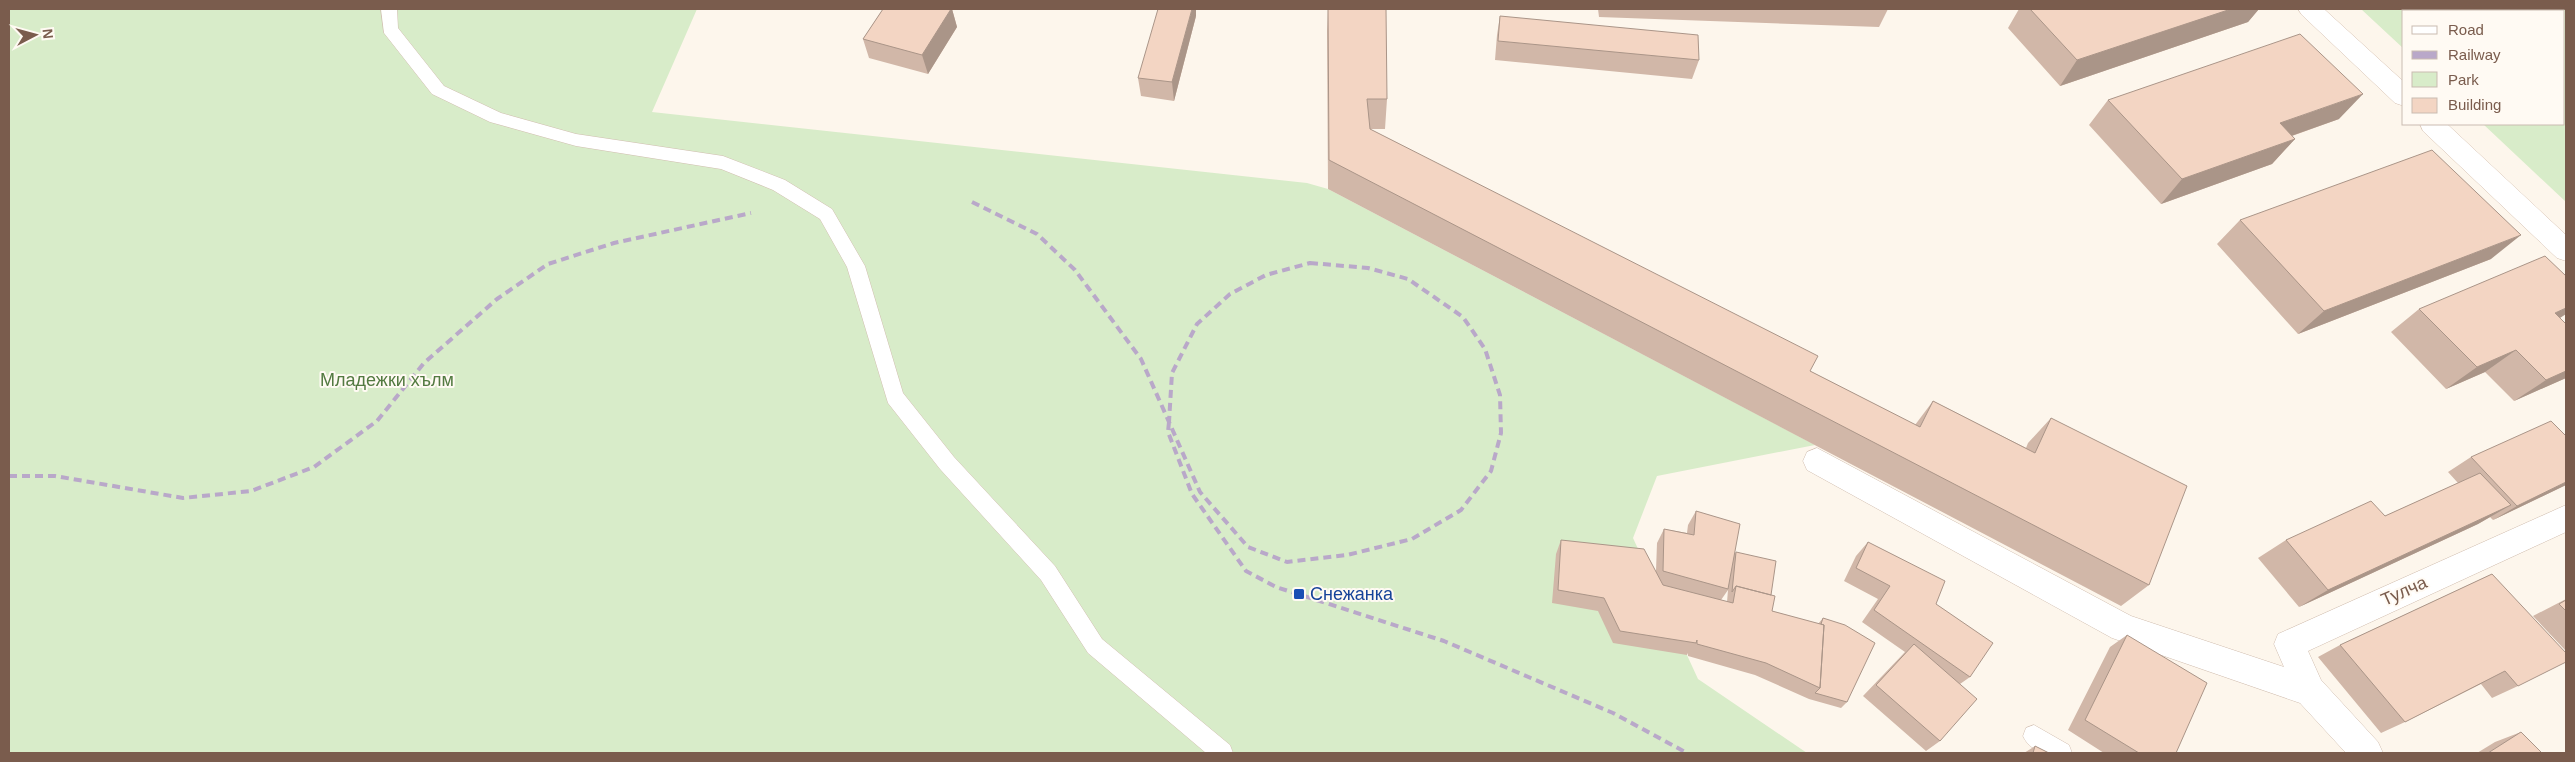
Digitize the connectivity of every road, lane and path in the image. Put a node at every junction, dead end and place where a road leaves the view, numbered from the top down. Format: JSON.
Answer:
{"nodes":[{"id":1,"x":389,"y":9,"type":"edge"},
{"id":2,"x":2310,"y":9,"type":"edge"},
{"id":3,"x":2402,"y":95,"type":"edge"},
{"id":4,"x":2433,"y":125,"type":"edge"},
{"id":5,"x":2566,"y":251,"type":"edge"},
{"id":6,"x":1817,"y":461,"type":"dead end"},
{"id":7,"x":2566,"y":518,"type":"edge"},
{"id":8,"x":2310,"y":691,"type":"junction"},
{"id":9,"x":2034,"y":736,"type":"dead end"},
{"id":10,"x":1222,"y":753,"type":"edge"},
{"id":11,"x":2061,"y":753,"type":"edge"},
{"id":12,"x":2367,"y":753,"type":"edge"}],
"edges":[{"from":1,"to":10,"type":"lane"},
{"from":2,"to":3,"type":"street"},
{"from":4,"to":5,"type":"street"},
{"from":6,"to":8,"type":"street"},
{"from":7,"to":8,"type":"street","name":"Тулча"},
{"from":8,"to":12,"type":"street"},
{"from":9,"to":11,"type":"lane"}]}
